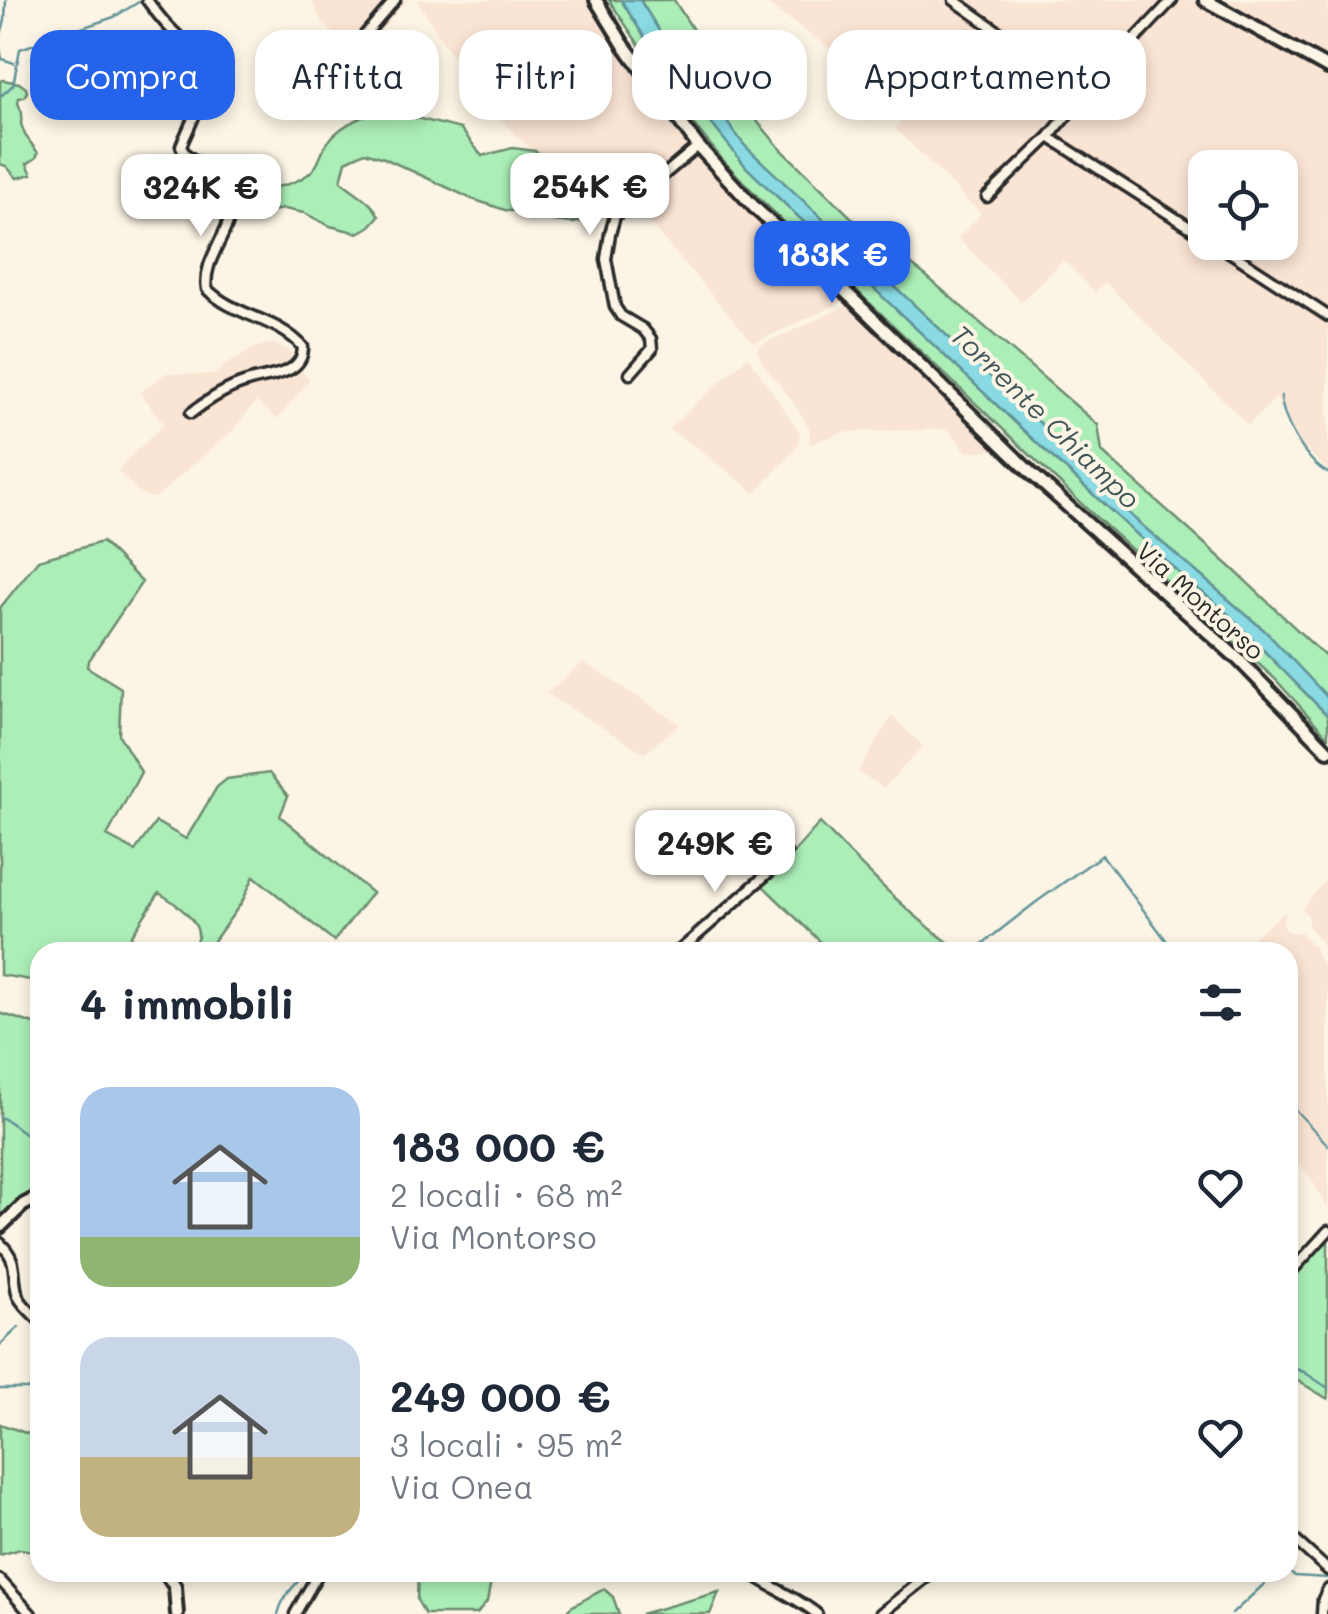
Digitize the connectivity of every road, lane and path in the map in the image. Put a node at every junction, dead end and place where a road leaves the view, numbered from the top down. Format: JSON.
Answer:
{"nodes":[{"id":1,"x":147,"y":0,"type":"edge"},
{"id":2,"x":396,"y":0,"type":"edge"},
{"id":3,"x":596,"y":0,"type":"edge"},
{"id":4,"x":954,"y":0,"type":"edge"},
{"id":5,"x":1172,"y":0,"type":"edge"},
{"id":6,"x":1206,"y":0,"type":"edge"},
{"id":7,"x":370,"y":30,"type":"edge"},
{"id":8,"x":996,"y":30,"type":"edge"},
{"id":9,"x":1144,"y":30,"type":"edge"},
{"id":10,"x":1328,"y":68,"type":"edge"},
{"id":11,"x":1062,"y":120,"type":"edge"},
{"id":12,"x":1049,"y":136,"type":"junction"},
{"id":13,"x":698,"y":146,"type":"junction"},
{"id":14,"x":987,"y":197,"type":"dead end"},
{"id":15,"x":1188,"y":226,"type":"edge"},
{"id":16,"x":1242,"y":260,"type":"edge"},
{"id":17,"x":1328,"y":316,"type":"edge"},
{"id":18,"x":630,"y":374,"type":"dead end"},
{"id":19,"x":191,"y":413,"type":"dead end"},
{"id":20,"x":1328,"y":751,"type":"edge"},
{"id":21,"x":782,"y":847,"type":"dead end"},
{"id":22,"x":690,"y":942,"type":"edge"},
{"id":23,"x":30,"y":1201,"type":"edge"},
{"id":24,"x":0,"y":1228,"type":"edge"},
{"id":25,"x":1328,"y":1232,"type":"edge"},
{"id":26,"x":0,"y":1242,"type":"edge"},
{"id":27,"x":1298,"y":1264,"type":"edge"},
{"id":28,"x":30,"y":1310,"type":"edge"},
{"id":29,"x":1298,"y":1543,"type":"edge"},
{"id":30,"x":1328,"y":1570,"type":"edge"},
{"id":31,"x":0,"y":1580,"type":"edge"},
{"id":32,"x":171,"y":1582,"type":"edge"},
{"id":33,"x":313,"y":1582,"type":"edge"},
{"id":34,"x":766,"y":1582,"type":"edge"},
{"id":35,"x":920,"y":1582,"type":"edge"},
{"id":36,"x":1328,"y":1589,"type":"edge"},
{"id":37,"x":31,"y":1614,"type":"edge"},
{"id":38,"x":177,"y":1614,"type":"edge"},
{"id":39,"x":295,"y":1614,"type":"edge"},
{"id":40,"x":817,"y":1614,"type":"edge"},
{"id":41,"x":880,"y":1614,"type":"edge"},
{"id":42,"x":1322,"y":1614,"type":"edge"}],
"edges":[{"from":1,"to":19,"type":"street"},
{"from":2,"to":7,"type":"street"},
{"from":3,"to":13,"type":"main road","name":"Via Montorso"},
{"from":4,"to":8,"type":"street"},
{"from":5,"to":9,"type":"street"},
{"from":6,"to":10,"type":"main road"},
{"from":11,"to":12,"type":"street"},
{"from":12,"to":14,"type":"street"},
{"from":12,"to":15,"type":"street"},
{"from":13,"to":18,"type":"street"},
{"from":13,"to":20,"type":"main road","name":"Via Montorso"},
{"from":16,"to":17,"type":"street"},
{"from":21,"to":22,"type":"street"},
{"from":23,"to":24,"type":"main road"},
{"from":25,"to":27,"type":"street"},
{"from":26,"to":28,"type":"street"},
{"from":29,"to":30,"type":"street"},
{"from":31,"to":37,"type":"street"},
{"from":32,"to":38,"type":"main road"},
{"from":33,"to":39,"type":"street"},
{"from":34,"to":40,"type":"street"},
{"from":35,"to":41,"type":"street"},
{"from":36,"to":42,"type":"street"}]}
